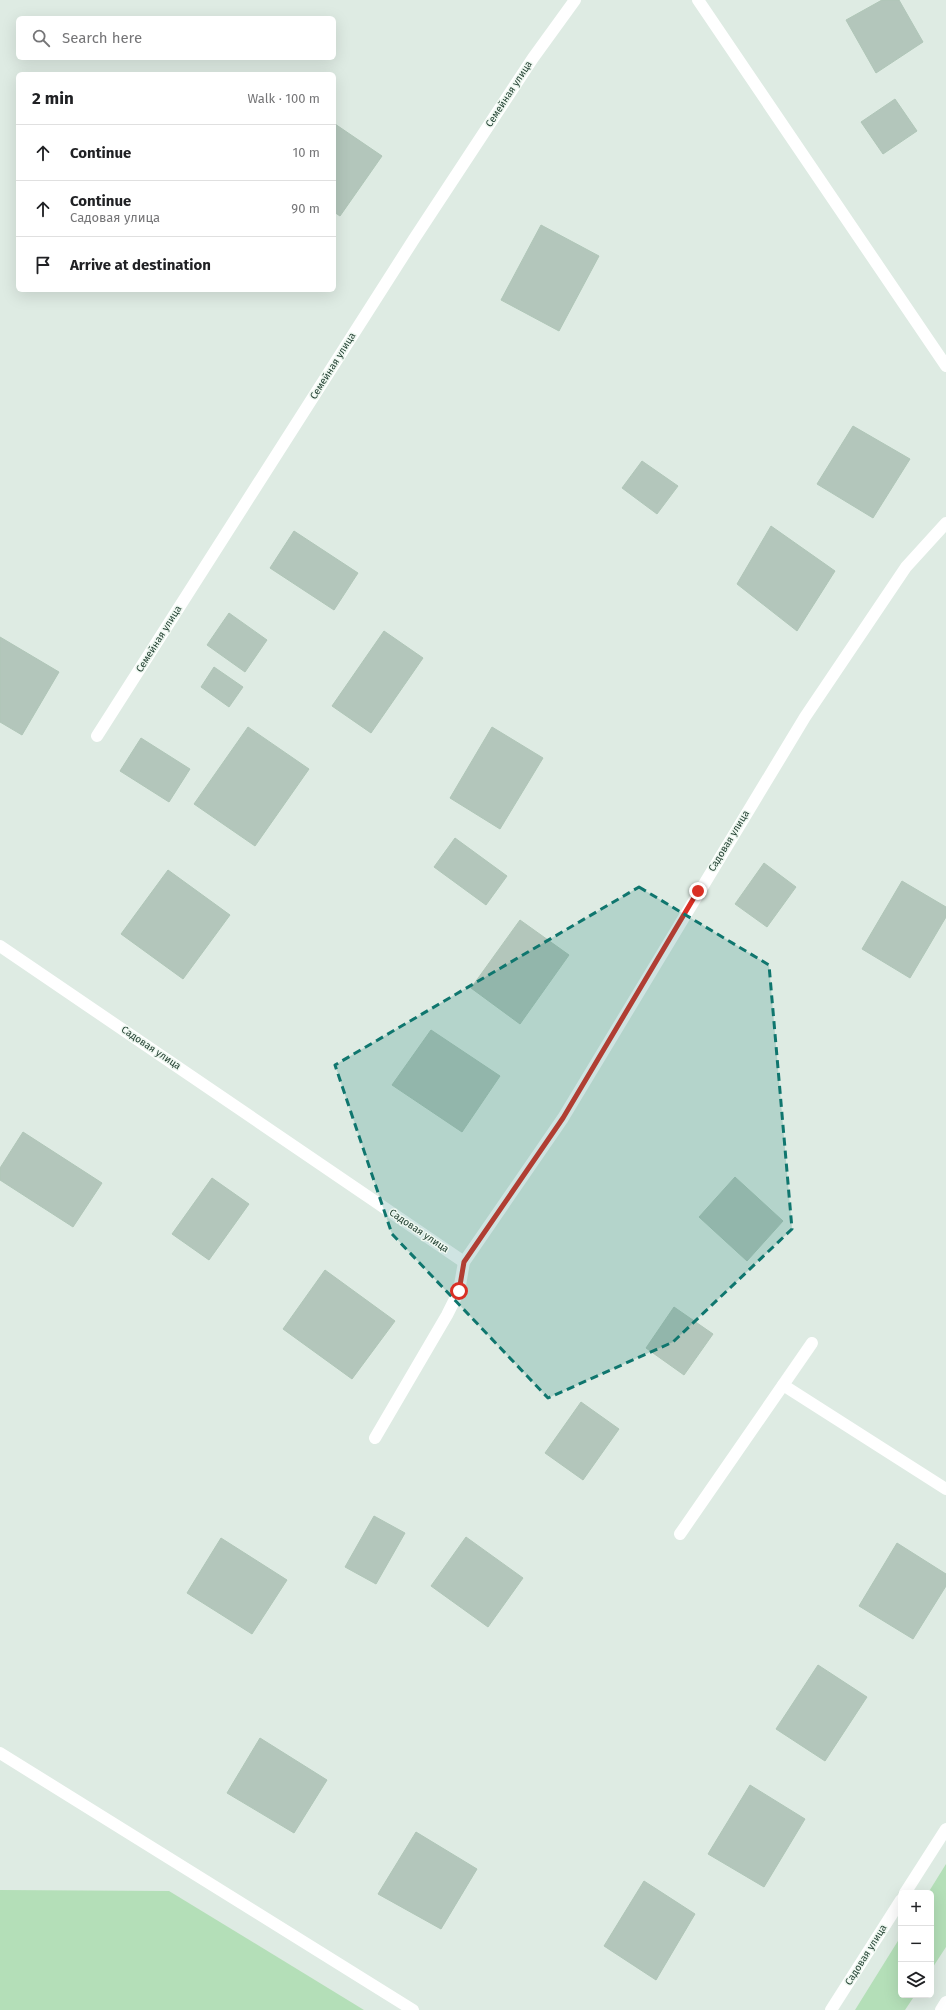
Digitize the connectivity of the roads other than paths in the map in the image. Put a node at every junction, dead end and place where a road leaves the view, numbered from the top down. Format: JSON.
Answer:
{"nodes":[{"id":1,"x":575,"y":0,"type":"edge"},
{"id":2,"x":698,"y":0,"type":"edge"},
{"id":3,"x":946,"y":366,"type":"edge"},
{"id":4,"x":946,"y":523,"type":"edge"},
{"id":5,"x":97,"y":736,"type":"dead end"},
{"id":6,"x":0,"y":946,"type":"edge"},
{"id":7,"x":464,"y":1262,"type":"junction"},
{"id":8,"x":812,"y":1343,"type":"dead end"},
{"id":9,"x":782,"y":1385,"type":"junction"},
{"id":10,"x":374,"y":1438,"type":"dead end"},
{"id":11,"x":946,"y":1489,"type":"edge"},
{"id":12,"x":680,"y":1534,"type":"dead end"},
{"id":13,"x":0,"y":1753,"type":"edge"},
{"id":14,"x":946,"y":1829,"type":"edge"},
{"id":15,"x":907,"y":1890,"type":"edge"},
{"id":16,"x":898,"y":1905,"type":"edge"},
{"id":17,"x":946,"y":2002,"type":"edge"},
{"id":18,"x":413,"y":2010,"type":"edge"},
{"id":19,"x":831,"y":2010,"type":"edge"},
{"id":20,"x":941,"y":2010,"type":"edge"}],
"edges":[{"from":1,"to":5,"type":"street","name":"Семейная улица"},
{"from":2,"to":3,"type":"street"},
{"from":4,"to":7,"type":"street","name":"Садовая улица"},
{"from":6,"to":7,"type":"street","name":"Садовая улица"},
{"from":7,"to":10,"type":"street"},
{"from":8,"to":9,"type":"street"},
{"from":9,"to":11,"type":"street"},
{"from":9,"to":12,"type":"street"},
{"from":13,"to":18,"type":"street"},
{"from":14,"to":15,"type":"street"},
{"from":16,"to":19,"type":"street","name":"Садовая улица"},
{"from":17,"to":20,"type":"street"}]}
